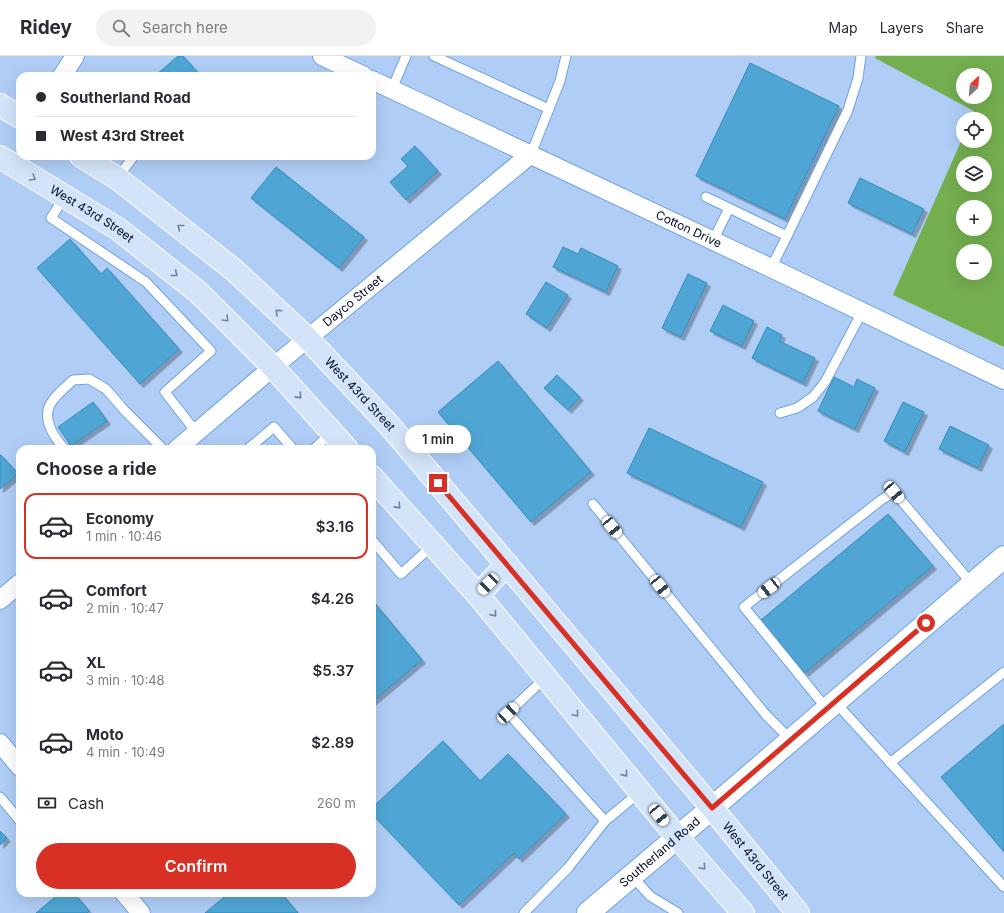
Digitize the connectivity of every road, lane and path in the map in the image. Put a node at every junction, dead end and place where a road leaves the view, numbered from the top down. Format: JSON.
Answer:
{"nodes":[{"id":1,"x":74,"y":56,"type":"edge"},
{"id":2,"x":322,"y":56,"type":"edge"},
{"id":3,"x":406,"y":56,"type":"edge"},
{"id":4,"x":434,"y":56,"type":"edge"},
{"id":5,"x":566,"y":56,"type":"edge"},
{"id":6,"x":861,"y":56,"type":"edge"},
{"id":7,"x":64,"y":72,"type":"edge"},
{"id":8,"x":356,"y":72,"type":"edge"},
{"id":9,"x":376,"y":82,"type":"edge"},
{"id":10,"x":392,"y":89,"type":"junction"},
{"id":11,"x":0,"y":105,"type":"edge"},
{"id":12,"x":549,"y":109,"type":"junction"},
{"id":13,"x":16,"y":115,"type":"edge"},
{"id":14,"x":531,"y":154,"type":"junction"},
{"id":15,"x":0,"y":157,"type":"edge"},
{"id":16,"x":88,"y":160,"type":"edge"},
{"id":17,"x":131,"y":160,"type":"edge"},
{"id":18,"x":117,"y":178,"type":"junction"},
{"id":19,"x":65,"y":196,"type":"junction"},
{"id":20,"x":706,"y":197,"type":"dead end"},
{"id":21,"x":729,"y":208,"type":"junction"},
{"id":22,"x":787,"y":236,"type":"junction"},
{"id":23,"x":712,"y":241,"type":"junction"},
{"id":24,"x":771,"y":268,"type":"junction"},
{"id":25,"x":862,"y":312,"type":"junction"},
{"id":26,"x":307,"y":338,"type":"junction"},
{"id":27,"x":273,"y":367,"type":"junction"},
{"id":28,"x":1004,"y":380,"type":"edge"},
{"id":29,"x":780,"y":413,"type":"dead end"},
{"id":30,"x":196,"y":432,"type":"junction"},
{"id":31,"x":332,"y":432,"type":"junction"},
{"id":32,"x":61,"y":445,"type":"edge"},
{"id":33,"x":159,"y":445,"type":"edge"},
{"id":34,"x":181,"y":445,"type":"edge"},
{"id":35,"x":253,"y":445,"type":"edge"},
{"id":36,"x":290,"y":445,"type":"edge"},
{"id":37,"x":318,"y":445,"type":"edge"},
{"id":38,"x":343,"y":445,"type":"edge"},
{"id":39,"x":376,"y":481,"type":"edge"},
{"id":40,"x":593,"y":504,"type":"dead end"},
{"id":41,"x":376,"y":545,"type":"edge"},
{"id":42,"x":434,"y":545,"type":"junction"},
{"id":43,"x":1002,"y":563,"type":"edge"},
{"id":44,"x":507,"y":564,"type":"junction"},
{"id":45,"x":972,"y":584,"type":"junction"},
{"id":46,"x":16,"y":586,"type":"edge"},
{"id":47,"x":478,"y":595,"type":"junction"},
{"id":48,"x":0,"y":600,"type":"edge"},
{"id":49,"x":1004,"y":672,"type":"edge"},
{"id":50,"x":546,"y":677,"type":"junction"},
{"id":51,"x":831,"y":706,"type":"junction"},
{"id":52,"x":791,"y":740,"type":"junction"},
{"id":53,"x":0,"y":743,"type":"edge"},
{"id":54,"x":16,"y":762,"type":"edge"},
{"id":55,"x":890,"y":763,"type":"junction"},
{"id":56,"x":640,"y":792,"type":"junction"},
{"id":57,"x":0,"y":797,"type":"edge"},
{"id":58,"x":712,"y":808,"type":"junction"},
{"id":59,"x":16,"y":816,"type":"edge"},
{"id":60,"x":605,"y":821,"type":"junction"},
{"id":61,"x":678,"y":838,"type":"junction"},
{"id":62,"x":632,"y":876,"type":"junction"},
{"id":63,"x":1004,"y":887,"type":"edge"},
{"id":64,"x":127,"y":897,"type":"edge"},
{"id":65,"x":141,"y":913,"type":"edge"},
{"id":66,"x":524,"y":913,"type":"edge"},
{"id":67,"x":588,"y":913,"type":"edge"},
{"id":68,"x":678,"y":913,"type":"edge"},
{"id":69,"x":743,"y":913,"type":"edge"},
{"id":70,"x":798,"y":913,"type":"edge"}],
"edges":[{"from":1,"to":7,"type":"street"},
{"from":2,"to":8,"type":"street"},
{"from":3,"to":10,"type":"lane"},
{"from":4,"to":12,"type":"lane"},
{"from":5,"to":12,"type":"lane"},
{"from":6,"to":22,"type":"lane"},
{"from":9,"to":10,"type":"street","name":"Cotton Drive"},
{"from":10,"to":14,"type":"street","name":"Cotton Drive"},
{"from":11,"to":13,"type":"main road"},
{"from":12,"to":14,"type":"lane"},
{"from":14,"to":23,"type":"street","name":"Cotton Drive"},
{"from":14,"to":26,"type":"street","name":"Dayco Street"},
{"from":15,"to":19,"type":"main road","name":"West 43rd Street","one_way":true},
{"from":16,"to":18,"type":"main road","name":"West 43rd Street"},
{"from":17,"to":18,"type":"lane"},
{"from":26,"to":18,"type":"main road","name":"West 43rd Street","one_way":true},
{"from":19,"to":27,"type":"main road","name":"West 43rd Street","one_way":true},
{"from":19,"to":30,"type":"lane"},
{"from":20,"to":21,"type":"lane"},
{"from":21,"to":22,"type":"lane"},
{"from":21,"to":23,"type":"lane"},
{"from":22,"to":24,"type":"lane"},
{"from":23,"to":24,"type":"street","name":"Cotton Drive"},
{"from":24,"to":25,"type":"street","name":"Cotton Drive"},
{"from":25,"to":28,"type":"street","name":"Cotton Drive"},
{"from":25,"to":29,"type":"lane"},
{"from":26,"to":27,"type":"street","name":"Dayco Street"},
{"from":26,"to":44,"type":"main road","name":"West 43rd Street"},
{"from":27,"to":30,"type":"street","name":"Dayco Street"},
{"from":27,"to":31,"type":"main road","name":"West 43rd Street","one_way":true},
{"from":30,"to":34,"type":"street","name":"Dayco Street"},
{"from":31,"to":37,"type":"lane"},
{"from":31,"to":38,"type":"main road","name":"West 43rd Street"},
{"from":32,"to":33,"type":"lane"},
{"from":35,"to":36,"type":"lane"},
{"from":39,"to":42,"type":"main road","one_way":true},
{"from":40,"to":52,"type":"lane"},
{"from":41,"to":42,"type":"lane"},
{"from":42,"to":47,"type":"main road"},
{"from":43,"to":45,"type":"street","name":"Southerland Road"},
{"from":44,"to":47,"type":"main road"},
{"from":44,"to":58,"type":"main road","name":"West 43rd Street"},
{"from":45,"to":51,"type":"street","name":"Southerland Road"},
{"from":45,"to":51,"type":"lane"},
{"from":46,"to":48,"type":"street"},
{"from":47,"to":50,"type":"main road","one_way":true},
{"from":49,"to":55,"type":"lane"},
{"from":50,"to":56,"type":"main road","one_way":true},
{"from":50,"to":60,"type":"lane"},
{"from":51,"to":52,"type":"street","name":"Southerland Road"},
{"from":51,"to":55,"type":"lane"},
{"from":52,"to":58,"type":"street","name":"Southerland Road"},
{"from":53,"to":54,"type":"street"},
{"from":55,"to":63,"type":"lane"},
{"from":56,"to":60,"type":"lane"},
{"from":56,"to":61,"type":"main road"},
{"from":57,"to":59,"type":"lane"},
{"from":58,"to":61,"type":"street","name":"Southerland Road"},
{"from":58,"to":70,"type":"main road","name":"West 43rd Street"},
{"from":60,"to":66,"type":"lane"},
{"from":61,"to":62,"type":"street","name":"Southerland Road"},
{"from":61,"to":69,"type":"main road","one_way":true},
{"from":62,"to":67,"type":"street","name":"Southerland Road"},
{"from":62,"to":68,"type":"lane"},
{"from":64,"to":65,"type":"street"}]}
